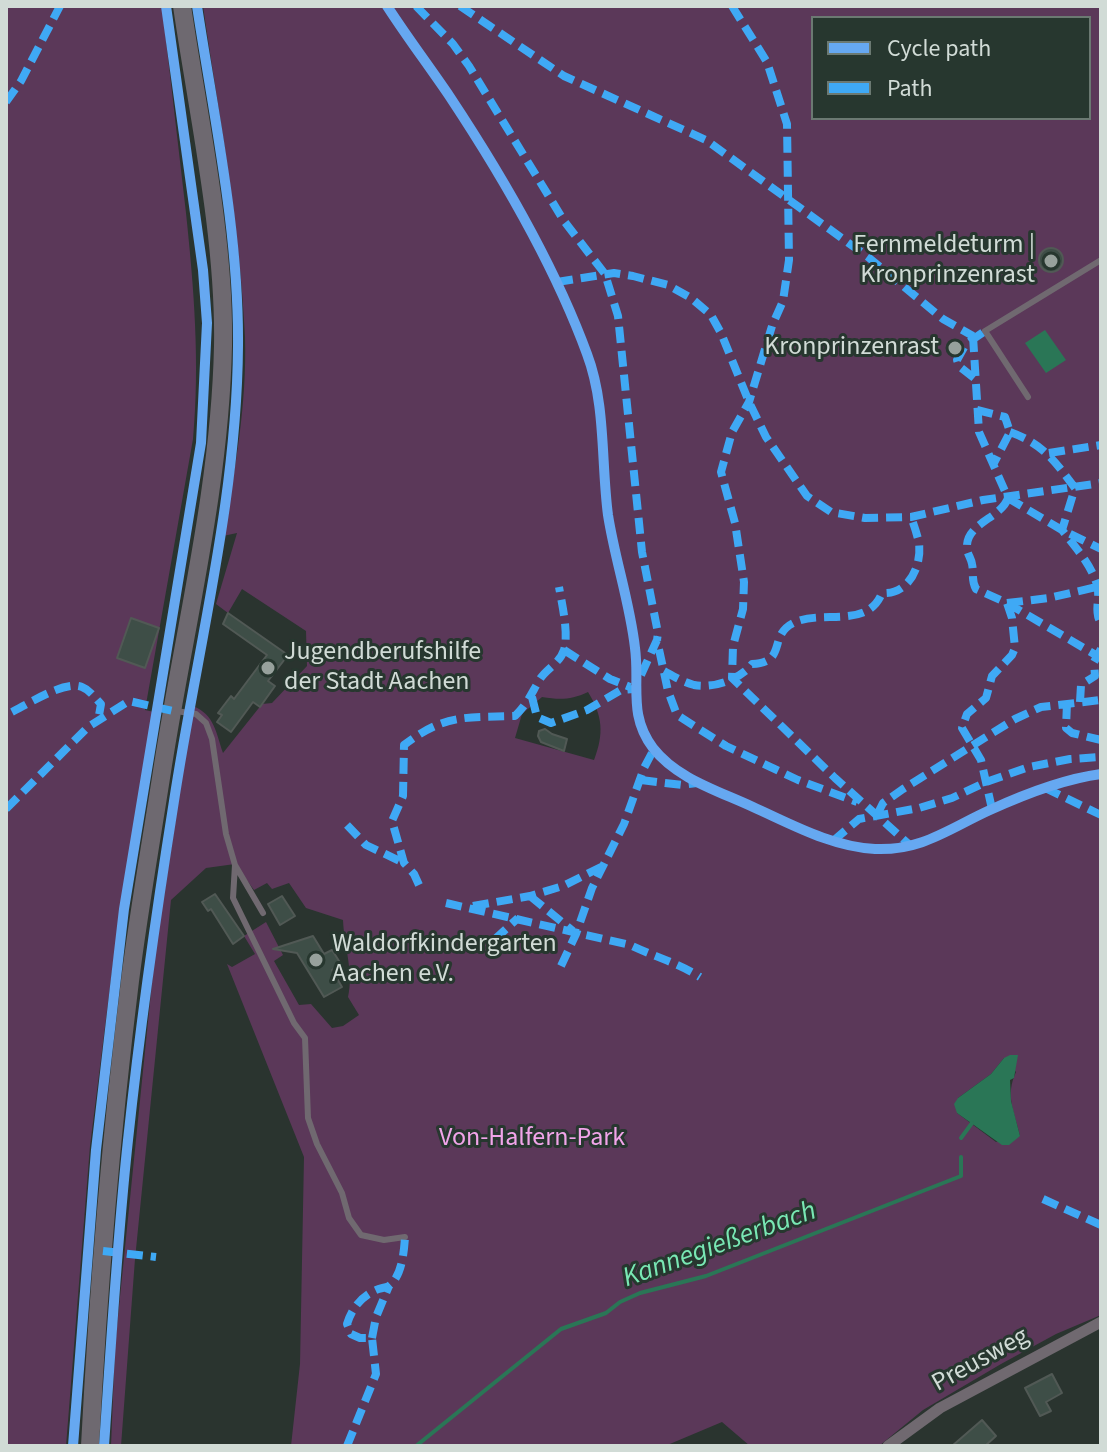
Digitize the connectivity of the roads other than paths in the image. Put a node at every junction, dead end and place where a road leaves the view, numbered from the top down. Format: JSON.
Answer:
{"nodes":[{"id":1,"x":182,"y":6,"type":"edge"},
{"id":2,"x":1101,"y":260,"type":"edge"},
{"id":3,"x":1028,"y":397,"type":"dead end"},
{"id":4,"x":173,"y":711,"type":"junction"},
{"id":5,"x":235,"y":865,"type":"junction"},
{"id":6,"x":263,"y":913,"type":"dead end"},
{"id":7,"x":405,"y":1237,"type":"dead end"},
{"id":8,"x":1101,"y":1322,"type":"edge"},
{"id":9,"x":90,"y":1446,"type":"edge"},
{"id":10,"x":888,"y":1446,"type":"edge"}],
"edges":[{"from":1,"to":4,"type":"main road"},
{"from":2,"to":3,"type":"lane"},
{"from":4,"to":5,"type":"lane"},
{"from":4,"to":9,"type":"main road"},
{"from":5,"to":6,"type":"lane"},
{"from":5,"to":7,"type":"lane"},
{"from":8,"to":10,"type":"street","name":"Preusweg"}]}
